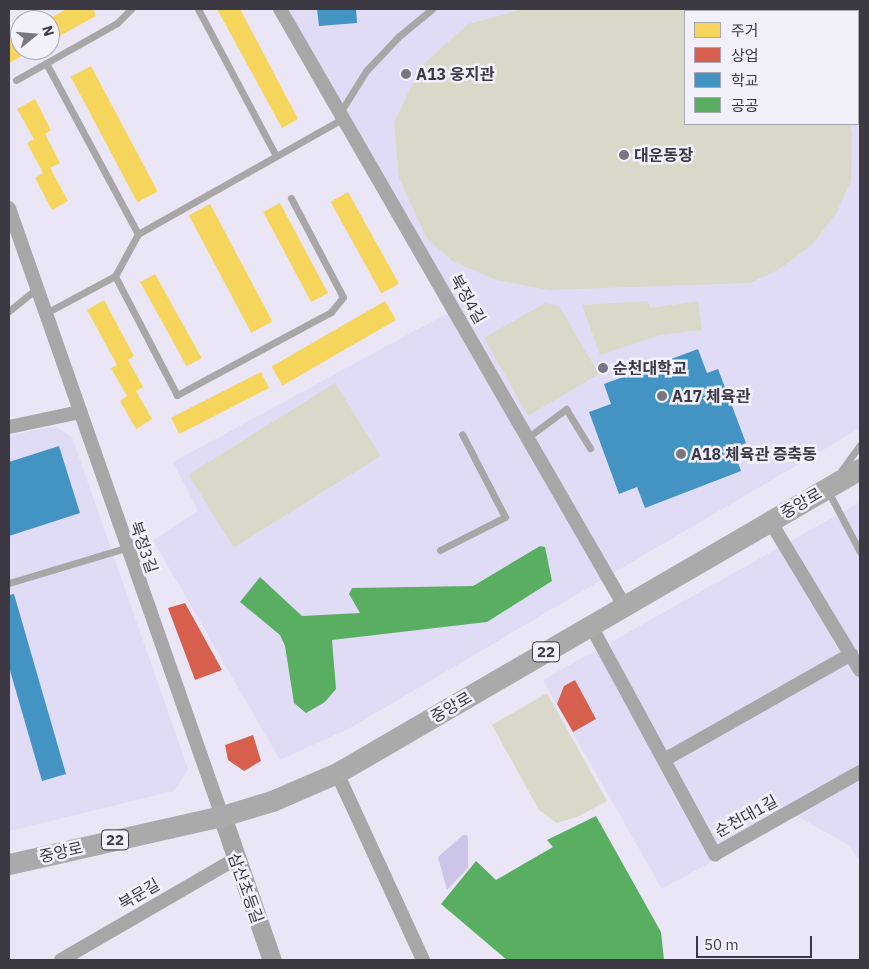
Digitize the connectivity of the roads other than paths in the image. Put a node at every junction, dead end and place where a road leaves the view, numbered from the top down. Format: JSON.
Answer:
{"nodes":[{"id":1,"x":131,"y":9,"type":"edge"},
{"id":2,"x":198,"y":9,"type":"edge"},
{"id":3,"x":280,"y":9,"type":"edge"},
{"id":4,"x":432,"y":9,"type":"edge"},
{"id":5,"x":46,"y":63,"type":"junction"},
{"id":6,"x":16,"y":80,"type":"dead end"},
{"id":7,"x":343,"y":114,"type":"junction"},
{"id":8,"x":276,"y":156,"type":"junction"},
{"id":9,"x":291,"y":198,"type":"dead end"},
{"id":10,"x":9,"y":208,"type":"edge"},
{"id":11,"x":138,"y":234,"type":"junction"},
{"id":12,"x":115,"y":276,"type":"junction"},
{"id":13,"x":37,"y":288,"type":"junction"},
{"id":14,"x":9,"y":311,"type":"edge"},
{"id":15,"x":46,"y":313,"type":"junction"},
{"id":16,"x":80,"y":412,"type":"junction"},
{"id":17,"x":9,"y":427,"type":"edge"},
{"id":18,"x":462,"y":434,"type":"dead end"},
{"id":19,"x":527,"y":438,"type":"junction"},
{"id":20,"x":860,"y":445,"type":"edge"},
{"id":21,"x":590,"y":448,"type":"dead end"},
{"id":22,"x":860,"y":469,"type":"edge"},
{"id":23,"x":829,"y":487,"type":"junction"},
{"id":24,"x":770,"y":521,"type":"junction"},
{"id":25,"x":126,"y":548,"type":"junction"},
{"id":26,"x":440,"y":550,"type":"dead end"},
{"id":27,"x":860,"y":552,"type":"edge"},
{"id":28,"x":9,"y":583,"type":"edge"},
{"id":29,"x":625,"y":607,"type":"junction"},
{"id":30,"x":591,"y":626,"type":"junction"},
{"id":31,"x":851,"y":654,"type":"junction"},
{"id":32,"x":860,"y":670,"type":"edge"},
{"id":33,"x":664,"y":760,"type":"junction"},
{"id":34,"x":860,"y":772,"type":"edge"},
{"id":35,"x":337,"y":773,"type":"junction"},
{"id":36,"x":222,"y":816,"type":"junction"},
{"id":37,"x":235,"y":858,"type":"junction"},
{"id":38,"x":9,"y":864,"type":"edge"},
{"id":39,"x":61,"y":960,"type":"edge"},
{"id":40,"x":272,"y":960,"type":"edge"},
{"id":41,"x":423,"y":960,"type":"edge"}],
"edges":[{"from":1,"to":5,"type":"lane"},
{"from":2,"to":8,"type":"lane"},
{"from":3,"to":7,"type":"street","name":"북정4길"},
{"from":4,"to":7,"type":"lane"},
{"from":5,"to":6,"type":"lane"},
{"from":5,"to":11,"type":"lane"},
{"from":7,"to":8,"type":"lane"},
{"from":7,"to":19,"type":"street","name":"북정4길"},
{"from":8,"to":11,"type":"lane"},
{"from":9,"to":12,"type":"lane"},
{"from":10,"to":13,"type":"street","name":"북정3길"},
{"from":11,"to":12,"type":"lane"},
{"from":12,"to":15,"type":"lane"},
{"from":13,"to":14,"type":"lane"},
{"from":13,"to":15,"type":"street","name":"북정3길"},
{"from":15,"to":16,"type":"street","name":"북정3길"},
{"from":16,"to":17,"type":"street"},
{"from":16,"to":25,"type":"street","name":"북정3길"},
{"from":18,"to":26,"type":"lane"},
{"from":19,"to":21,"type":"lane"},
{"from":19,"to":29,"type":"street","name":"북정4길"},
{"from":20,"to":23,"type":"lane"},
{"from":22,"to":23,"type":"main road","name":"중앙로","number":"22"},
{"from":23,"to":24,"type":"main road","name":"중앙로","number":"22"},
{"from":23,"to":27,"type":"lane"},
{"from":24,"to":29,"type":"main road","name":"중앙로","number":"22"},
{"from":24,"to":31,"type":"street"},
{"from":25,"to":28,"type":"lane"},
{"from":25,"to":36,"type":"street","name":"북정3길"},
{"from":29,"to":30,"type":"main road","name":"중앙로","number":"22"},
{"from":30,"to":33,"type":"street","name":"순천대1길"},
{"from":30,"to":35,"type":"main road","name":"중앙로","number":"22"},
{"from":31,"to":32,"type":"street"},
{"from":31,"to":33,"type":"street"},
{"from":33,"to":34,"type":"street","name":"순천대1길"},
{"from":35,"to":36,"type":"main road","name":"중앙로","number":"22"},
{"from":35,"to":41,"type":"street"},
{"from":36,"to":37,"type":"street","name":"삼산초등길"},
{"from":36,"to":38,"type":"main road","name":"중앙로","number":"22"},
{"from":37,"to":39,"type":"street","name":"북문길"},
{"from":37,"to":40,"type":"street","name":"삼산초등길"}]}
